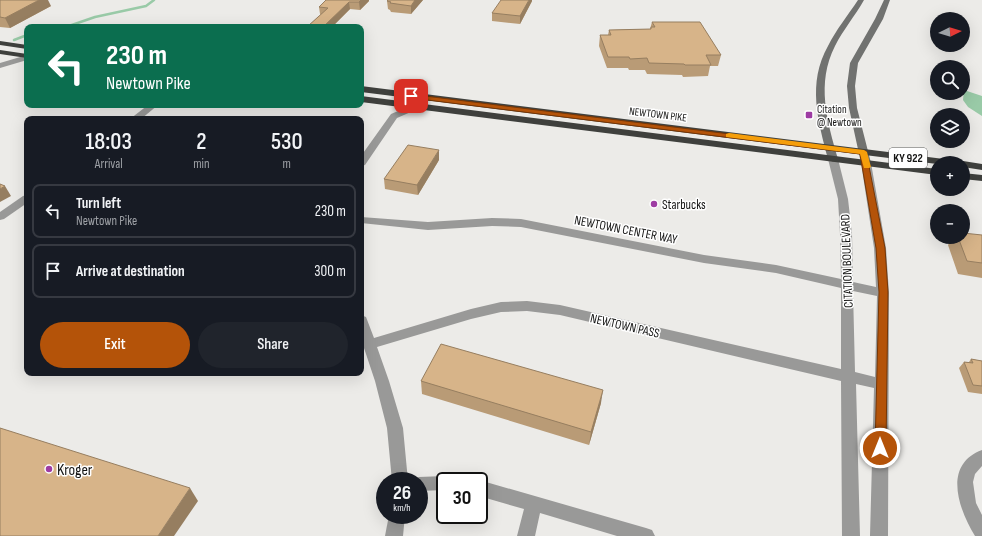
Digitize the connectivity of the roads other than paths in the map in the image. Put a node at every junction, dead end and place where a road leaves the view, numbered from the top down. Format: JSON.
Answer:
{"nodes":[{"id":1,"x":861,"y":0,"type":"edge"},
{"id":2,"x":887,"y":0,"type":"edge"},
{"id":3,"x":0,"y":43,"type":"edge"},
{"id":4,"x":24,"y":47,"type":"edge"},
{"id":5,"x":0,"y":52,"type":"edge"},
{"id":6,"x":24,"y":56,"type":"edge"},
{"id":7,"x":24,"y":57,"type":"edge"},
{"id":8,"x":0,"y":66,"type":"edge"},
{"id":9,"x":364,"y":89,"type":"edge"},
{"id":10,"x":364,"y":99,"type":"edge"},
{"id":11,"x":387,"y":102,"type":"junction"},
{"id":12,"x":417,"y":106,"type":"junction"},
{"id":13,"x":150,"y":108,"type":"edge"},
{"id":14,"x":139,"y":116,"type":"edge"},
{"id":15,"x":394,"y":116,"type":"junction"},
{"id":16,"x":832,"y":154,"type":"junction"},
{"id":17,"x":865,"y":158,"type":"junction"},
{"id":18,"x":364,"y":159,"type":"edge"},
{"id":19,"x":930,"y":162,"type":"edge"},
{"id":20,"x":970,"y":165,"type":"edge"},
{"id":21,"x":982,"y":167,"type":"edge"},
{"id":22,"x":930,"y":171,"type":"edge"},
{"id":23,"x":970,"y":177,"type":"edge"},
{"id":24,"x":982,"y":178,"type":"edge"},
{"id":25,"x":24,"y":200,"type":"edge"},
{"id":26,"x":0,"y":217,"type":"edge"},
{"id":27,"x":364,"y":220,"type":"edge"},
{"id":28,"x":847,"y":285,"type":"junction"},
{"id":29,"x":883,"y":292,"type":"junction"},
{"id":30,"x":364,"y":327,"type":"edge"},
{"id":31,"x":371,"y":344,"type":"junction"},
{"id":32,"x":849,"y":378,"type":"junction"},
{"id":33,"x":881,"y":384,"type":"junction"},
{"id":34,"x":982,"y":457,"type":"edge"},
{"id":35,"x":399,"y":472,"type":"edge"},
{"id":36,"x":488,"y":490,"type":"edge"},
{"id":37,"x":534,"y":503,"type":"junction"},
{"id":38,"x":396,"y":524,"type":"edge"},
{"id":39,"x":982,"y":531,"type":"edge"},
{"id":40,"x":394,"y":536,"type":"edge"},
{"id":41,"x":526,"y":536,"type":"edge"},
{"id":42,"x":646,"y":536,"type":"edge"},
{"id":43,"x":851,"y":536,"type":"edge"},
{"id":44,"x":879,"y":536,"type":"edge"}],
"edges":[{"from":1,"to":16,"type":"main road","name":"CITATION BOULEVARD"},
{"from":2,"to":17,"type":"main road"},
{"from":3,"to":4,"type":"highway"},
{"from":5,"to":6,"type":"highway"},
{"from":7,"to":8,"type":"street"},
{"from":9,"to":16,"type":"highway","name":"NEWTOWN PIKE","number":"KY 922"},
{"from":10,"to":11,"type":"highway","name":"NEWTOWN PIKE","number":"KY 922"},
{"from":11,"to":12,"type":"highway","name":"NEWTOWN PIKE","number":"KY 922"},
{"from":11,"to":15,"type":"street"},
{"from":12,"to":15,"type":"street"},
{"from":12,"to":16,"type":"highway","name":"NEWTOWN PIKE","number":"KY 922"},
{"from":13,"to":14,"type":"street"},
{"from":15,"to":18,"type":"street"},
{"from":16,"to":17,"type":"highway","name":"NEWTOWN PIKE","number":"KY 922"},
{"from":16,"to":28,"type":"street","name":"CITATION BOULEVARD"},
{"from":17,"to":19,"type":"highway","name":"NEWTOWN PIKE","number":"KY 922"},
{"from":17,"to":22,"type":"highway","name":"NEWTOWN PIKE","number":"KY 922"},
{"from":17,"to":29,"type":"street"},
{"from":20,"to":21,"type":"highway"},
{"from":23,"to":24,"type":"highway"},
{"from":25,"to":26,"type":"street"},
{"from":27,"to":28,"type":"street","name":"NEWTOWN CENTER WAY"},
{"from":28,"to":29,"type":"street","name":"NEWTOWN CENTER WAY"},
{"from":28,"to":32,"type":"street","name":"CITATION BOULEVARD"},
{"from":29,"to":33,"type":"street"},
{"from":30,"to":31,"type":"street"},
{"from":31,"to":32,"type":"street","name":"NEWTOWN PASS"},
{"from":31,"to":35,"type":"street"},
{"from":32,"to":33,"type":"street","name":"NEWTOWN PASS"},
{"from":32,"to":43,"type":"street","name":"CITATION BOULEVARD"},
{"from":33,"to":44,"type":"street"},
{"from":34,"to":39,"type":"street"},
{"from":36,"to":37,"type":"street"},
{"from":37,"to":41,"type":"street"},
{"from":37,"to":42,"type":"street"},
{"from":38,"to":40,"type":"street"}]}
